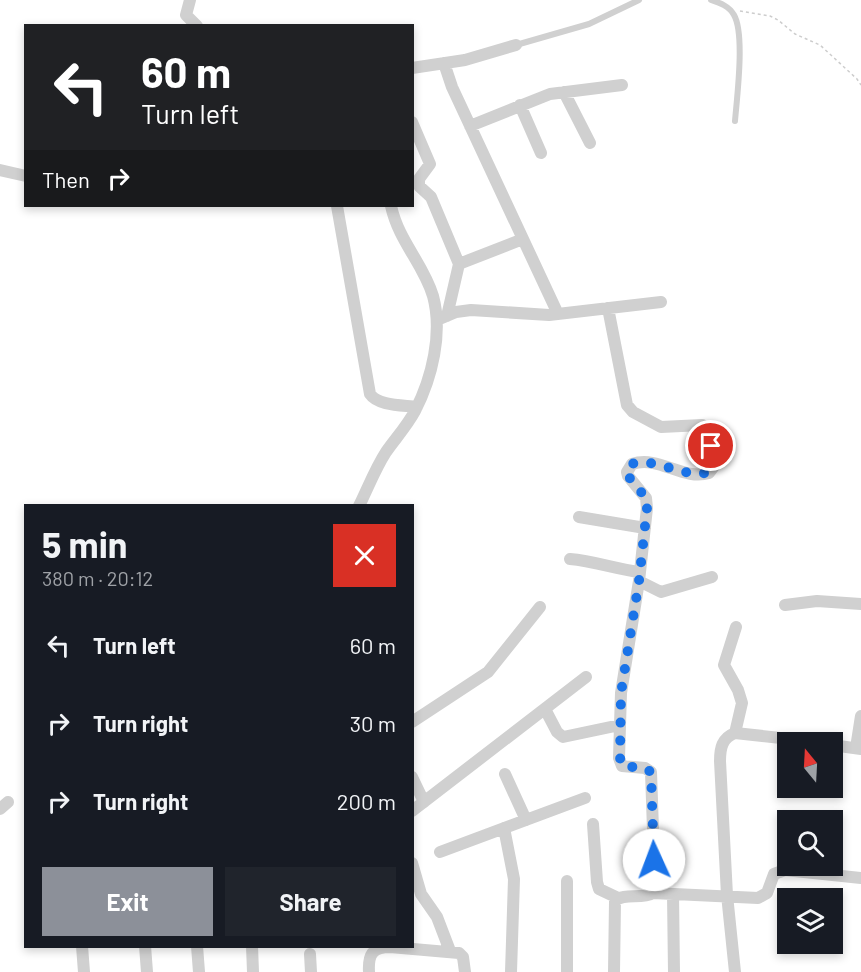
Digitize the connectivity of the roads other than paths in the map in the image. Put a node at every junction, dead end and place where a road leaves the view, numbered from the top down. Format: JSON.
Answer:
{"nodes":[{"id":1,"x":190,"y":0,"type":"edge"},
{"id":2,"x":639,"y":0,"type":"edge"},
{"id":3,"x":711,"y":0,"type":"edge"},
{"id":4,"x":195,"y":24,"type":"edge"},
{"id":5,"x":516,"y":45,"type":"joint"},
{"id":6,"x":444,"y":63,"type":"junction"},
{"id":7,"x":414,"y":68,"type":"edge"},
{"id":8,"x":622,"y":85,"type":"dead end"},
{"id":9,"x":564,"y":92,"type":"junction"},
{"id":10,"x":520,"y":105,"type":"junction"},
{"id":11,"x":735,"y":120,"type":"dead end"},
{"id":12,"x":470,"y":126,"type":"junction"},
{"id":13,"x":414,"y":127,"type":"edge"},
{"id":14,"x":590,"y":143,"type":"dead end"},
{"id":15,"x":541,"y":153,"type":"dead end"},
{"id":16,"x":0,"y":170,"type":"edge"},
{"id":17,"x":24,"y":176,"type":"edge"},
{"id":18,"x":337,"y":207,"type":"edge"},
{"id":19,"x":391,"y":207,"type":"edge"},
{"id":20,"x":523,"y":239,"type":"junction"},
{"id":21,"x":459,"y":264,"type":"junction"},
{"id":22,"x":661,"y":302,"type":"dead end"},
{"id":23,"x":608,"y":308,"type":"junction"},
{"id":24,"x":558,"y":314,"type":"junction"},
{"id":25,"x":442,"y":318,"type":"junction"},
{"id":26,"x":417,"y":407,"type":"junction"},
{"id":27,"x":360,"y":504,"type":"edge"},
{"id":28,"x":579,"y":517,"type":"dead end"},
{"id":29,"x":645,"y":528,"type":"junction"},
{"id":30,"x":570,"y":559,"type":"dead end"},
{"id":31,"x":640,"y":577,"type":"junction"},
{"id":32,"x":712,"y":577,"type":"dead end"},
{"id":33,"x":861,"y":604,"type":"edge"},
{"id":34,"x":785,"y":605,"type":"dead end"},
{"id":35,"x":540,"y":607,"type":"dead end"},
{"id":36,"x":736,"y":627,"type":"dead end"},
{"id":37,"x":586,"y":677,"type":"dead end"},
{"id":38,"x":545,"y":709,"type":"junction"},
{"id":39,"x":861,"y":716,"type":"edge"},
{"id":40,"x":414,"y":721,"type":"edge"},
{"id":41,"x":620,"y":725,"type":"junction"},
{"id":42,"x":735,"y":733,"type":"junction"},
{"id":43,"x":777,"y":738,"type":"edge"},
{"id":44,"x":843,"y":746,"type":"edge"},
{"id":45,"x":859,"y":748,"type":"edge"},
{"id":46,"x":505,"y":774,"type":"dead end"},
{"id":47,"x":414,"y":781,"type":"edge"},
{"id":48,"x":585,"y":798,"type":"dead end"},
{"id":49,"x":424,"y":802,"type":"junction"},
{"id":50,"x":414,"y":810,"type":"edge"},
{"id":51,"x":526,"y":820,"type":"junction"},
{"id":52,"x":593,"y":824,"type":"dead end"},
{"id":53,"x":504,"y":828,"type":"junction"},
{"id":54,"x":440,"y":852,"type":"dead end"},
{"id":55,"x":414,"y":870,"type":"edge"},
{"id":56,"x":861,"y":878,"type":"edge"},
{"id":57,"x":567,"y":881,"type":"dead end"},
{"id":58,"x":653,"y":893,"type":"junction"},
{"id":59,"x":673,"y":894,"type":"junction"},
{"id":60,"x":727,"y":895,"type":"junction"},
{"id":61,"x":618,"y":898,"type":"junction"},
{"id":62,"x":82,"y":948,"type":"edge"},
{"id":63,"x":145,"y":948,"type":"edge"},
{"id":64,"x":197,"y":948,"type":"edge"},
{"id":65,"x":252,"y":948,"type":"edge"},
{"id":66,"x":379,"y":948,"type":"edge"},
{"id":67,"x":398,"y":948,"type":"edge"},
{"id":68,"x":450,"y":951,"type":"junction"},
{"id":69,"x":310,"y":954,"type":"dead end"},
{"id":70,"x":84,"y":972,"type":"edge"},
{"id":71,"x":147,"y":972,"type":"edge"},
{"id":72,"x":199,"y":972,"type":"edge"},
{"id":73,"x":253,"y":972,"type":"edge"},
{"id":74,"x":311,"y":972,"type":"edge"},
{"id":75,"x":369,"y":972,"type":"edge"},
{"id":76,"x":465,"y":972,"type":"edge"},
{"id":77,"x":512,"y":972,"type":"edge"},
{"id":78,"x":567,"y":972,"type":"edge"},
{"id":79,"x":614,"y":972,"type":"edge"},
{"id":80,"x":674,"y":972,"type":"edge"},
{"id":81,"x":735,"y":972,"type":"edge"}],
"edges":[{"from":1,"to":4,"type":"street"},
{"from":2,"to":5,"type":"lane"},
{"from":3,"to":11,"type":"lane"},
{"from":5,"to":6,"type":"street"},
{"from":6,"to":7,"type":"street"},
{"from":6,"to":12,"type":"street"},
{"from":8,"to":9,"type":"street"},
{"from":9,"to":10,"type":"street"},
{"from":9,"to":14,"type":"street"},
{"from":10,"to":12,"type":"street"},
{"from":10,"to":15,"type":"street"},
{"from":12,"to":20,"type":"street"},
{"from":13,"to":21,"type":"street"},
{"from":16,"to":17,"type":"street"},
{"from":18,"to":26,"type":"street"},
{"from":19,"to":25,"type":"street"},
{"from":20,"to":21,"type":"street"},
{"from":20,"to":24,"type":"street"},
{"from":21,"to":25,"type":"street"},
{"from":22,"to":23,"type":"street"},
{"from":23,"to":24,"type":"street"},
{"from":23,"to":29,"type":"street"},
{"from":24,"to":25,"type":"street"},
{"from":25,"to":26,"type":"street"},
{"from":26,"to":27,"type":"street"},
{"from":28,"to":29,"type":"street"},
{"from":29,"to":31,"type":"street"},
{"from":30,"to":31,"type":"street"},
{"from":31,"to":32,"type":"street"},
{"from":31,"to":41,"type":"street"},
{"from":33,"to":34,"type":"street"},
{"from":35,"to":40,"type":"street"},
{"from":36,"to":42,"type":"street"},
{"from":37,"to":38,"type":"street"},
{"from":38,"to":41,"type":"street"},
{"from":38,"to":49,"type":"street"},
{"from":39,"to":45,"type":"street"},
{"from":41,"to":58,"type":"street"},
{"from":42,"to":43,"type":"street"},
{"from":42,"to":60,"type":"street"},
{"from":44,"to":45,"type":"street"},
{"from":46,"to":51,"type":"street"},
{"from":47,"to":49,"type":"street"},
{"from":48,"to":51,"type":"street"},
{"from":49,"to":50,"type":"street"},
{"from":51,"to":53,"type":"street"},
{"from":52,"to":61,"type":"street"},
{"from":53,"to":54,"type":"street"},
{"from":53,"to":77,"type":"street"},
{"from":55,"to":68,"type":"street"},
{"from":56,"to":60,"type":"street"},
{"from":57,"to":78,"type":"street"},
{"from":58,"to":59,"type":"street"},
{"from":58,"to":61,"type":"street"},
{"from":59,"to":60,"type":"street"},
{"from":59,"to":80,"type":"street"},
{"from":60,"to":81,"type":"street"},
{"from":61,"to":79,"type":"street"},
{"from":62,"to":70,"type":"street"},
{"from":63,"to":71,"type":"street"},
{"from":64,"to":72,"type":"street"},
{"from":65,"to":73,"type":"street"},
{"from":66,"to":75,"type":"street"},
{"from":67,"to":68,"type":"street"},
{"from":68,"to":76,"type":"street"},
{"from":69,"to":74,"type":"street"}]}
